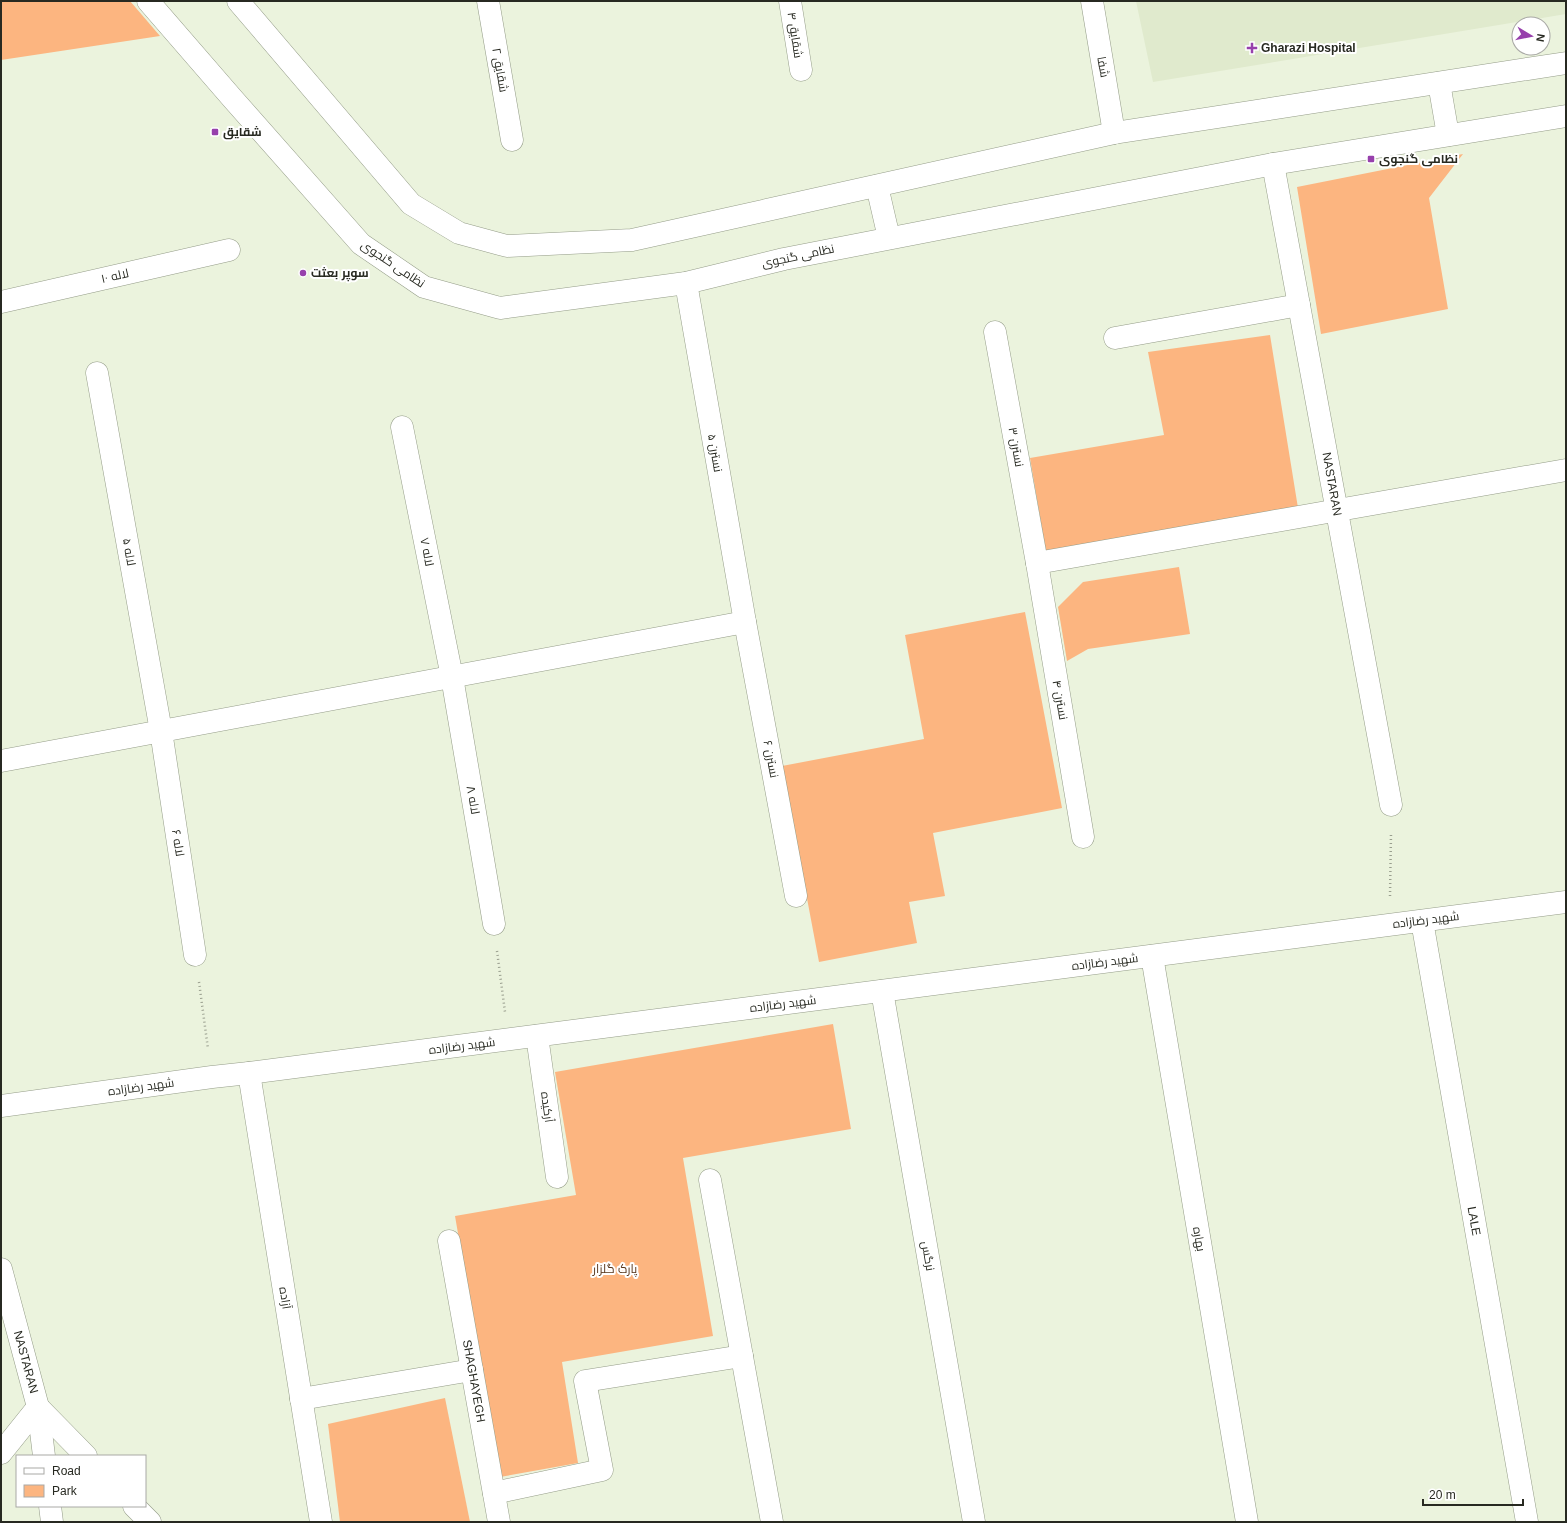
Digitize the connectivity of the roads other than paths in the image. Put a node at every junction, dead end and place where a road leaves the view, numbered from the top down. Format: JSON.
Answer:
{"nodes":[{"id":1,"x":148,"y":1,"type":"edge"},
{"id":2,"x":238,"y":1,"type":"edge"},
{"id":3,"x":488,"y":1,"type":"edge"},
{"id":4,"x":790,"y":1,"type":"edge"},
{"id":5,"x":1092,"y":1,"type":"edge"},
{"id":6,"x":1566,"y":63,"type":"edge"},
{"id":7,"x":801,"y":70,"type":"dead end"},
{"id":8,"x":1439,"y":83,"type":"junction"},
{"id":9,"x":1566,"y":116,"type":"edge"},
{"id":10,"x":1114,"y":133,"type":"junction"},
{"id":11,"x":1448,"y":135,"type":"junction"},
{"id":12,"x":512,"y":140,"type":"dead end"},
{"id":13,"x":1273,"y":164,"type":"junction"},
{"id":14,"x":877,"y":186,"type":"junction"},
{"id":15,"x":889,"y":238,"type":"junction"},
{"id":16,"x":229,"y":250,"type":"dead end"},
{"id":17,"x":686,"y":283,"type":"junction"},
{"id":18,"x":1,"y":302,"type":"edge"},
{"id":19,"x":1299,"y":305,"type":"junction"},
{"id":20,"x":995,"y":332,"type":"dead end"},
{"id":21,"x":1115,"y":338,"type":"dead end"},
{"id":22,"x":96,"y":373,"type":"dead end"},
{"id":23,"x":402,"y":427,"type":"dead end"},
{"id":24,"x":1566,"y":470,"type":"edge"},
{"id":25,"x":1337,"y":510,"type":"junction"},
{"id":26,"x":1037,"y":563,"type":"junction"},
{"id":27,"x":745,"y":622,"type":"junction"},
{"id":28,"x":452,"y":677,"type":"junction"},
{"id":29,"x":161,"y":731,"type":"junction"},
{"id":30,"x":1,"y":761,"type":"edge"},
{"id":31,"x":1391,"y":805,"type":"road end"},
{"id":32,"x":1082,"y":837,"type":"dead end"},
{"id":33,"x":796,"y":896,"type":"dead end"},
{"id":34,"x":1566,"y":902,"type":"edge"},
{"id":35,"x":1422,"y":920,"type":"junction"},
{"id":36,"x":494,"y":924,"type":"road end"},
{"id":37,"x":195,"y":955,"type":"road end"},
{"id":38,"x":1152,"y":956,"type":"junction"},
{"id":39,"x":882,"y":991,"type":"junction"},
{"id":40,"x":537,"y":1036,"type":"junction"},
{"id":41,"x":249,"y":1074,"type":"junction"},
{"id":42,"x":1,"y":1106,"type":"edge"},
{"id":43,"x":557,"y":1178,"type":"dead end"},
{"id":44,"x":710,"y":1180,"type":"dead end"},
{"id":45,"x":449,"y":1241,"type":"dead end"},
{"id":46,"x":1,"y":1269,"type":"edge"},
{"id":47,"x":742,"y":1356,"type":"junction"},
{"id":48,"x":472,"y":1370,"type":"junction"},
{"id":49,"x":301,"y":1399,"type":"junction"},
{"id":50,"x":38,"y":1407,"type":"junction"},
{"id":51,"x":1,"y":1453,"type":"edge"},
{"id":52,"x":44,"y":1455,"type":"edge"},
{"id":53,"x":85,"y":1455,"type":"edge"},
{"id":54,"x":494,"y":1493,"type":"junction"},
{"id":55,"x":50,"y":1507,"type":"edge"},
{"id":56,"x":135,"y":1507,"type":"edge"},
{"id":57,"x":52,"y":1522,"type":"edge"},
{"id":58,"x":150,"y":1522,"type":"edge"},
{"id":59,"x":321,"y":1522,"type":"edge"},
{"id":60,"x":499,"y":1522,"type":"edge"},
{"id":61,"x":772,"y":1522,"type":"edge"},
{"id":62,"x":974,"y":1522,"type":"edge"},
{"id":63,"x":1246,"y":1522,"type":"edge"},
{"id":64,"x":1527,"y":1522,"type":"edge"}],
"edges":[{"from":1,"to":17,"type":"street","name":"نظامی گنجوی"},
{"from":2,"to":14,"type":"street"},
{"from":3,"to":12,"type":"street","name":"شقایق ۲"},
{"from":4,"to":7,"type":"street","name":"شقایق ۴"},
{"from":5,"to":10,"type":"street","name":"شفا"},
{"from":6,"to":8,"type":"street"},
{"from":8,"to":10,"type":"street"},
{"from":8,"to":11,"type":"street"},
{"from":9,"to":11,"type":"street","name":"نظامی گنجوی"},
{"from":10,"to":14,"type":"street"},
{"from":11,"to":13,"type":"street","name":"نظامی گنجوی"},
{"from":13,"to":15,"type":"street","name":"نظامی گنجوی"},
{"from":13,"to":19,"type":"street","name":"NASTARAN"},
{"from":14,"to":15,"type":"street"},
{"from":15,"to":17,"type":"street","name":"نظامی گنجوی"},
{"from":16,"to":18,"type":"street","name":"لاله ۱۰"},
{"from":17,"to":27,"type":"street","name":"نسترن ۵"},
{"from":19,"to":21,"type":"street"},
{"from":19,"to":25,"type":"street","name":"NASTARAN"},
{"from":20,"to":26,"type":"street","name":"نسترن ۳"},
{"from":22,"to":29,"type":"street","name":"لاله ۵"},
{"from":23,"to":28,"type":"street","name":"لاله ۷"},
{"from":24,"to":25,"type":"street"},
{"from":25,"to":26,"type":"street"},
{"from":25,"to":31,"type":"street","name":"NASTARAN"},
{"from":26,"to":32,"type":"street","name":"نسترن ۴"},
{"from":27,"to":28,"type":"street"},
{"from":27,"to":33,"type":"street","name":"نسترن ۶"},
{"from":28,"to":29,"type":"street"},
{"from":28,"to":36,"type":"street","name":"لاله ۸"},
{"from":29,"to":30,"type":"street"},
{"from":29,"to":37,"type":"street","name":"لاله ۶"},
{"from":34,"to":35,"type":"street","name":"شهید رضازاده"},
{"from":35,"to":38,"type":"street","name":"شهید رضازاده"},
{"from":35,"to":64,"type":"street","name":"LALE"},
{"from":38,"to":39,"type":"street","name":"شهید رضازاده"},
{"from":38,"to":63,"type":"street","name":"بهاره"},
{"from":39,"to":40,"type":"street","name":"شهید رضازاده"},
{"from":39,"to":62,"type":"street","name":"نرگس"},
{"from":40,"to":41,"type":"street","name":"شهید رضازاده"},
{"from":40,"to":43,"type":"street","name":"اُرکیده"},
{"from":41,"to":42,"type":"street","name":"شهید رضازاده"},
{"from":41,"to":49,"type":"street","name":"آزاده"},
{"from":44,"to":47,"type":"street"},
{"from":45,"to":48,"type":"street","name":"SHAGHAYEGH"},
{"from":46,"to":50,"type":"street","name":"NASTARAN"},
{"from":47,"to":54,"type":"street"},
{"from":47,"to":61,"type":"street"},
{"from":48,"to":49,"type":"street"},
{"from":48,"to":54,"type":"street","name":"SHAGHAYEGH"},
{"from":49,"to":59,"type":"street","name":"آزاده"},
{"from":50,"to":51,"type":"street"},
{"from":50,"to":52,"type":"street","name":"NASTARAN"},
{"from":50,"to":53,"type":"street"},
{"from":54,"to":60,"type":"street","name":"SHAGHAYEGH"},
{"from":55,"to":57,"type":"street"},
{"from":56,"to":58,"type":"street"}]}
